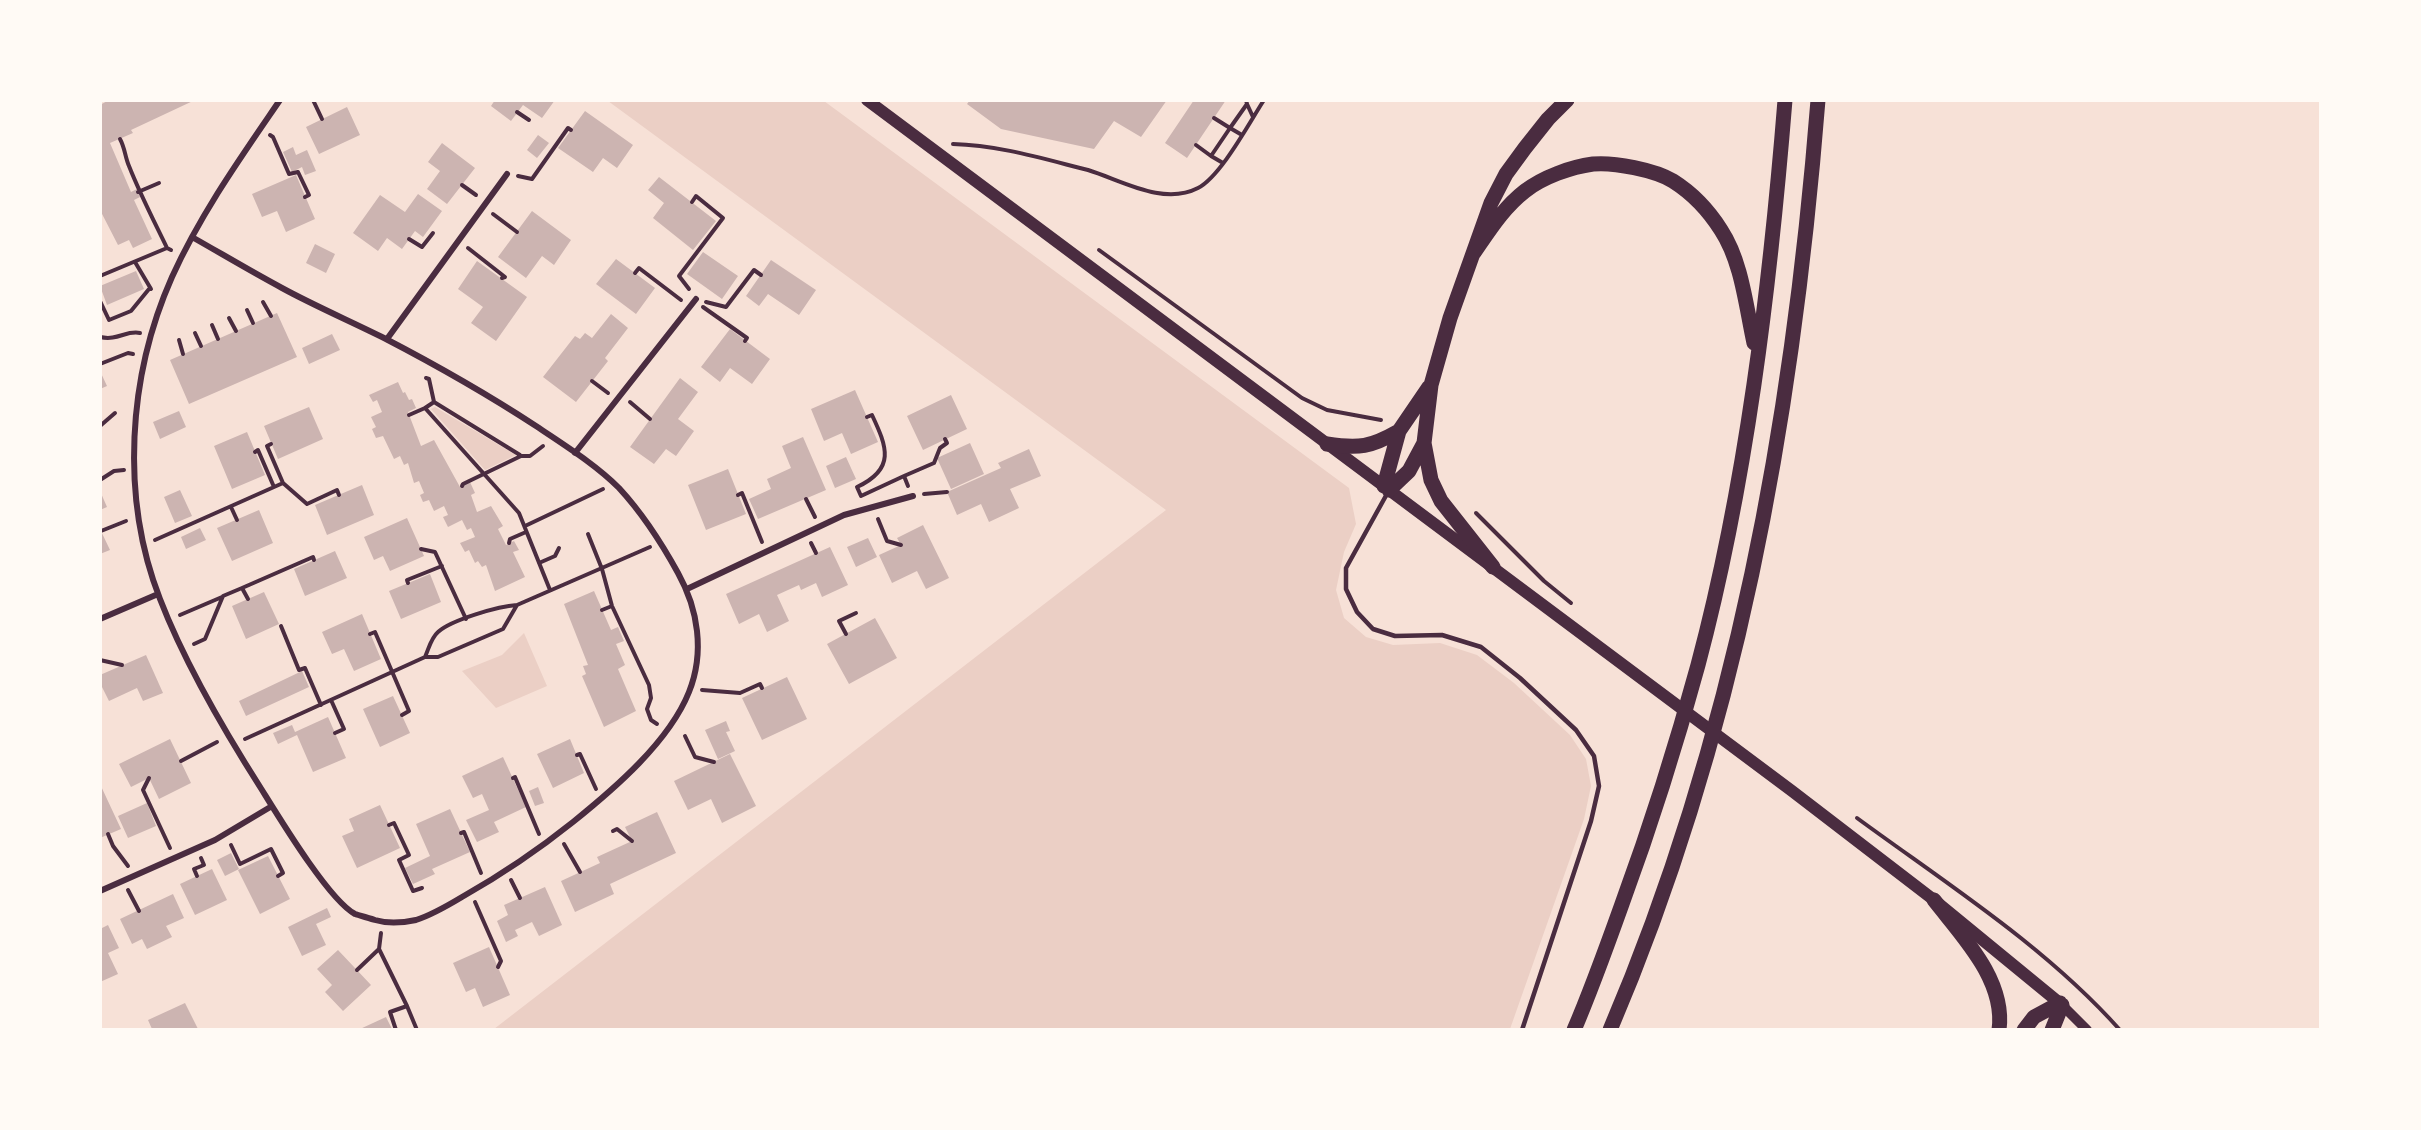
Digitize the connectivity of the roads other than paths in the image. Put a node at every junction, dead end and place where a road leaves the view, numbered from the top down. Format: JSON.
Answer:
{"nodes":[{"id":1,"x":280,"y":100,"type":"edge"},
{"id":2,"x":867,"y":100,"type":"edge"},
{"id":3,"x":1567,"y":100,"type":"edge"},
{"id":4,"x":1785,"y":100,"type":"edge"},
{"id":5,"x":1818,"y":100,"type":"edge"},
{"id":6,"x":507,"y":174,"type":"road end"},
{"id":7,"x":192,"y":237,"type":"junction"},
{"id":8,"x":1473,"y":254,"type":"junction"},
{"id":9,"x":695,"y":300,"type":"road end"},
{"id":10,"x":387,"y":339,"type":"junction"},
{"id":11,"x":1757,"y":356,"type":"junction"},
{"id":12,"x":1431,"y":385,"type":"junction"},
{"id":13,"x":1399,"y":431,"type":"junction"},
{"id":14,"x":1425,"y":443,"type":"junction"},
{"id":15,"x":1327,"y":444,"type":"junction"},
{"id":16,"x":575,"y":453,"type":"junction"},
{"id":17,"x":1387,"y":488,"type":"junction"},
{"id":18,"x":913,"y":496,"type":"road end"},
{"id":19,"x":1493,"y":567,"type":"junction"},
{"id":20,"x":687,"y":589,"type":"junction"},
{"id":21,"x":158,"y":594,"type":"junction"},
{"id":22,"x":100,"y":619,"type":"edge"},
{"id":23,"x":272,"y":806,"type":"junction"},
{"id":24,"x":100,"y":891,"type":"edge"},
{"id":25,"x":1934,"y":900,"type":"junction"},
{"id":26,"x":2061,"y":1004,"type":"junction"},
{"id":27,"x":1621,"y":1005,"type":"junction"},
{"id":28,"x":1522,"y":1029,"type":"edge"},
{"id":29,"x":1574,"y":1029,"type":"edge"},
{"id":30,"x":1610,"y":1029,"type":"edge"},
{"id":31,"x":1619,"y":1029,"type":"edge"},
{"id":32,"x":1999,"y":1029,"type":"edge"},
{"id":33,"x":2024,"y":1029,"type":"edge"},
{"id":34,"x":2052,"y":1029,"type":"edge"},
{"id":35,"x":2087,"y":1029,"type":"edge"}],
"edges":[{"from":1,"to":7,"type":"street"},
{"from":2,"to":15,"type":"main road"},
{"from":3,"to":8,"type":"highway"},
{"from":4,"to":11,"type":"highway"},
{"from":5,"to":27,"type":"highway"},
{"from":6,"to":10,"type":"street"},
{"from":7,"to":10,"type":"street"},
{"from":7,"to":21,"type":"street"},
{"from":8,"to":11,"type":"highway"},
{"from":8,"to":12,"type":"highway"},
{"from":9,"to":16,"type":"street"},
{"from":10,"to":16,"type":"street"},
{"from":11,"to":29,"type":"highway"},
{"from":12,"to":13,"type":"highway"},
{"from":12,"to":14,"type":"highway"},
{"from":13,"to":15,"type":"highway"},
{"from":13,"to":17,"type":"highway"},
{"from":14,"to":17,"type":"highway"},
{"from":14,"to":19,"type":"highway"},
{"from":15,"to":17,"type":"main road"},
{"from":16,"to":20,"type":"street"},
{"from":17,"to":19,"type":"main road"},
{"from":17,"to":28,"type":"lane"},
{"from":18,"to":20,"type":"street"},
{"from":19,"to":25,"type":"main road"},
{"from":20,"to":23,"type":"street"},
{"from":21,"to":22,"type":"street"},
{"from":21,"to":23,"type":"street"},
{"from":23,"to":24,"type":"street"},
{"from":25,"to":26,"type":"main road"},
{"from":25,"to":32,"type":"highway"},
{"from":26,"to":33,"type":"highway"},
{"from":26,"to":34,"type":"highway"},
{"from":26,"to":35,"type":"street"},
{"from":27,"to":30,"type":"highway"},
{"from":27,"to":31,"type":"highway"}]}
